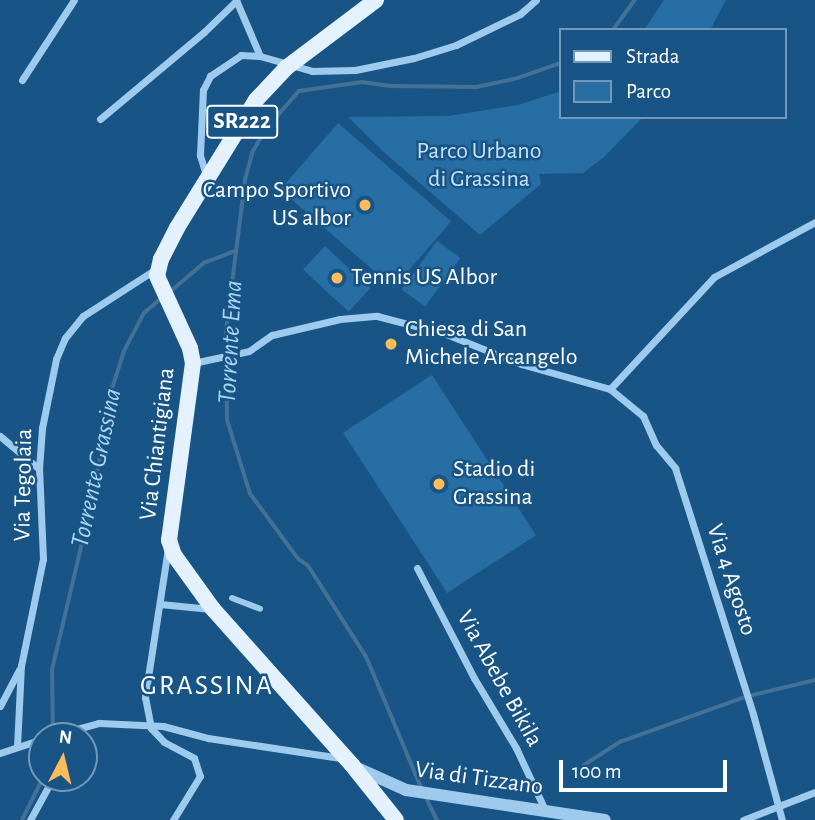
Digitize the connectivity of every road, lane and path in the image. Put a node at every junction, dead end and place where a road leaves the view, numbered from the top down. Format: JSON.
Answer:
{"nodes":[{"id":1,"x":74,"y":0,"type":"edge"},
{"id":2,"x":236,"y":0,"type":"edge"},
{"id":3,"x":376,"y":0,"type":"edge"},
{"id":4,"x":536,"y":0,"type":"edge"},
{"id":5,"x":260,"y":56,"type":"junction"},
{"id":6,"x":287,"y":67,"type":"junction"},
{"id":7,"x":22,"y":80,"type":"dead end"},
{"id":8,"x":100,"y":119,"type":"dead end"},
{"id":9,"x":207,"y":176,"type":"junction"},
{"id":10,"x":815,"y":222,"type":"edge"},
{"id":11,"x":158,"y":275,"type":"junction"},
{"id":12,"x":200,"y":362,"type":"junction"},
{"id":13,"x":610,"y":389,"type":"junction"},
{"id":14,"x":0,"y":436,"type":"edge"},
{"id":15,"x":39,"y":469,"type":"junction"},
{"id":16,"x":169,"y":540,"type":"junction"},
{"id":17,"x":418,"y":568,"type":"dead end"},
{"id":18,"x":232,"y":598,"type":"dead end"},
{"id":19,"x":160,"y":604,"type":"junction"},
{"id":20,"x":213,"y":609,"type":"junction"},
{"id":21,"x":260,"y":609,"type":"dead end"},
{"id":22,"x":21,"y":666,"type":"junction"},
{"id":23,"x":0,"y":706,"type":"edge"},
{"id":24,"x":98,"y":723,"type":"edge"},
{"id":25,"x":151,"y":728,"type":"junction"},
{"id":26,"x":28,"y":743,"type":"edge"},
{"id":27,"x":17,"y":747,"type":"junction"},
{"id":28,"x":0,"y":753,"type":"edge"},
{"id":29,"x":349,"y":762,"type":"junction"},
{"id":30,"x":45,"y":792,"type":"edge"},
{"id":31,"x":815,"y":792,"type":"edge"},
{"id":32,"x":779,"y":805,"type":"junction"},
{"id":33,"x":545,"y":810,"type":"junction"},
{"id":34,"x":30,"y":820,"type":"edge"},
{"id":35,"x":173,"y":820,"type":"edge"},
{"id":36,"x":396,"y":820,"type":"edge"},
{"id":37,"x":605,"y":820,"type":"edge"},
{"id":38,"x":743,"y":820,"type":"edge"},
{"id":39,"x":782,"y":820,"type":"edge"}],
"edges":[{"from":1,"to":7,"type":"street"},
{"from":2,"to":5,"type":"street"},
{"from":2,"to":8,"type":"street"},
{"from":3,"to":6,"type":"main road","number":"SR222"},
{"from":4,"to":6,"type":"street"},
{"from":5,"to":6,"type":"street"},
{"from":5,"to":9,"type":"street"},
{"from":6,"to":9,"type":"main road","number":"SR222"},
{"from":9,"to":11,"type":"main road","number":"SR222"},
{"from":10,"to":13,"type":"street"},
{"from":11,"to":12,"type":"main road","name":"Via Chiantigiana"},
{"from":11,"to":15,"type":"street","name":"Via Tegolaia"},
{"from":12,"to":13,"type":"street"},
{"from":12,"to":16,"type":"main road","name":"Via Chiantigiana"},
{"from":13,"to":32,"type":"street","name":"Via 4 Agosto"},
{"from":14,"to":15,"type":"street"},
{"from":15,"to":22,"type":"street","name":"Via Tegolaia"},
{"from":16,"to":19,"type":"street"},
{"from":16,"to":20,"type":"main road","name":"Via Chiantigiana"},
{"from":17,"to":33,"type":"street","name":"Via Abebe Bikila"},
{"from":18,"to":21,"type":"street"},
{"from":19,"to":20,"type":"street"},
{"from":19,"to":25,"type":"street"},
{"from":20,"to":29,"type":"main road","name":"Via Chiantigiana"},
{"from":22,"to":23,"type":"street","name":"Via Tegolaia"},
{"from":22,"to":27,"type":"street","name":"Via Tegolaia"},
{"from":24,"to":25,"type":"street"},
{"from":25,"to":29,"type":"street"},
{"from":25,"to":35,"type":"street"},
{"from":26,"to":27,"type":"street"},
{"from":27,"to":28,"type":"street"},
{"from":29,"to":33,"type":"street","name":"Via di Tizzano"},
{"from":29,"to":36,"type":"main road","name":"Via Chiantigiana"},
{"from":30,"to":34,"type":"street"},
{"from":31,"to":32,"type":"street"},
{"from":32,"to":38,"type":"street"},
{"from":32,"to":39,"type":"street","name":"Via 4 Agosto"},
{"from":33,"to":37,"type":"street","name":"Via di Tizzano"}]}
